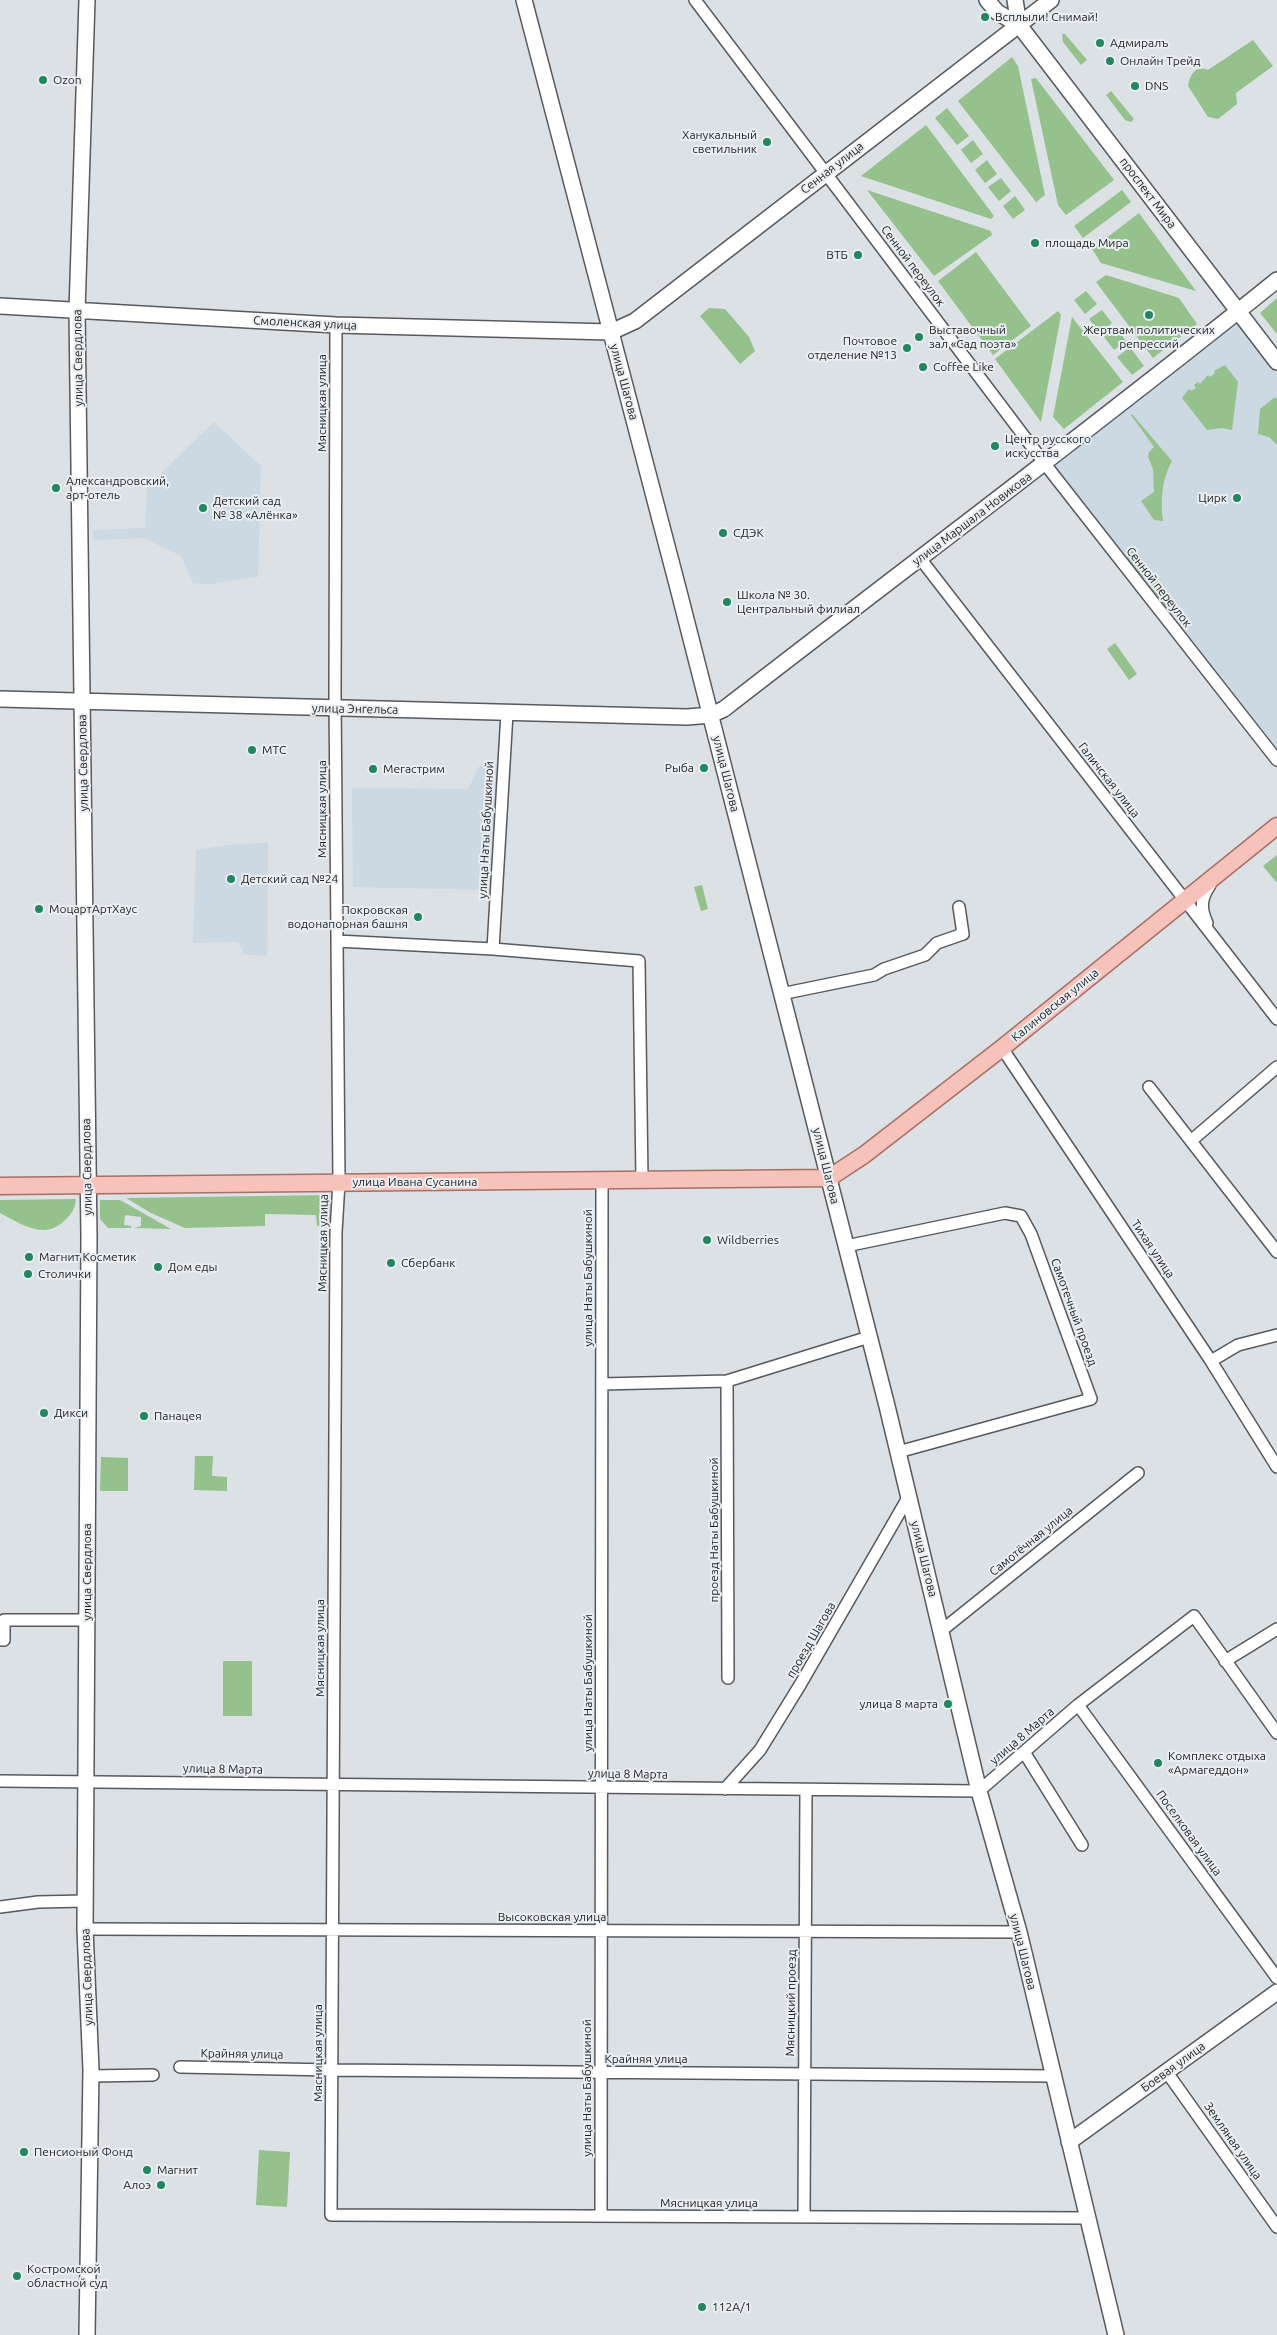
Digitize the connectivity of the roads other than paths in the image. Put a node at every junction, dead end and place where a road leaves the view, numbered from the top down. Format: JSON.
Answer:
{"nodes":[{"id":1,"x":87,"y":0,"type":"edge"},
{"id":2,"x":524,"y":0,"type":"edge"},
{"id":3,"x":695,"y":0,"type":"edge"},
{"id":4,"x":987,"y":0,"type":"edge"},
{"id":5,"x":1015,"y":0,"type":"edge"},
{"id":6,"x":1051,"y":0,"type":"edge"},
{"id":7,"x":1019,"y":25,"type":"junction"},
{"id":8,"x":825,"y":173,"type":"junction"},
{"id":9,"x":1277,"y":280,"type":"edge"},
{"id":10,"x":0,"y":306,"type":"edge"},
{"id":11,"x":77,"y":311,"type":"junction"},
{"id":12,"x":1238,"y":312,"type":"junction"},
{"id":13,"x":336,"y":325,"type":"junction"},
{"id":14,"x":611,"y":332,"type":"junction"},
{"id":15,"x":1277,"y":362,"type":"edge"},
{"id":16,"x":1045,"y":464,"type":"junction"},
{"id":17,"x":919,"y":557,"type":"junction"},
{"id":18,"x":0,"y":699,"type":"edge"},
{"id":19,"x":82,"y":702,"type":"junction"},
{"id":20,"x":335,"y":708,"type":"junction"},
{"id":21,"x":507,"y":713,"type":"junction"},
{"id":22,"x":711,"y":715,"type":"junction"},
{"id":23,"x":1277,"y":760,"type":"edge"},
{"id":24,"x":1277,"y":826,"type":"edge"},
{"id":25,"x":1217,"y":873,"type":"junction"},
{"id":26,"x":1185,"y":901,"type":"junction"},
{"id":27,"x":959,"y":907,"type":"dead end"},
{"id":28,"x":1215,"y":938,"type":"junction"},
{"id":29,"x":337,"y":941,"type":"junction"},
{"id":30,"x":493,"y":949,"type":"junction"},
{"id":31,"x":781,"y":994,"type":"junction"},
{"id":32,"x":1277,"y":1019,"type":"edge"},
{"id":33,"x":1002,"y":1048,"type":"junction"},
{"id":34,"x":1277,"y":1067,"type":"edge"},
{"id":35,"x":1149,"y":1087,"type":"dead end"},
{"id":36,"x":1192,"y":1140,"type":"junction"},
{"id":37,"x":829,"y":1178,"type":"junction"},
{"id":38,"x":602,"y":1180,"type":"junction"},
{"id":39,"x":642,"y":1180,"type":"junction"},
{"id":40,"x":338,"y":1182,"type":"junction"},
{"id":41,"x":0,"y":1186,"type":"edge"},
{"id":42,"x":87,"y":1186,"type":"junction"},
{"id":43,"x":846,"y":1246,"type":"junction"},
{"id":44,"x":1277,"y":1252,"type":"edge"},
{"id":45,"x":1277,"y":1335,"type":"edge"},
{"id":46,"x":869,"y":1337,"type":"junction"},
{"id":47,"x":1211,"y":1361,"type":"junction"},
{"id":48,"x":727,"y":1381,"type":"junction"},
{"id":49,"x":602,"y":1384,"type":"junction"},
{"id":50,"x":898,"y":1452,"type":"junction"},
{"id":51,"x":1277,"y":1467,"type":"edge"},
{"id":52,"x":1138,"y":1473,"type":"dead end"},
{"id":53,"x":909,"y":1496,"type":"junction"},
{"id":54,"x":86,"y":1620,"type":"junction"},
{"id":55,"x":1277,"y":1630,"type":"edge"},
{"id":56,"x":942,"y":1631,"type":"junction"},
{"id":57,"x":0,"y":1640,"type":"edge"},
{"id":58,"x":1225,"y":1661,"type":"junction"},
{"id":59,"x":728,"y":1678,"type":"dead end"},
{"id":60,"x":1078,"y":1705,"type":"junction"},
{"id":61,"x":1277,"y":1733,"type":"edge"},
{"id":62,"x":1024,"y":1752,"type":"junction"},
{"id":63,"x":0,"y":1781,"type":"edge"},
{"id":64,"x":85,"y":1782,"type":"junction"},
{"id":65,"x":333,"y":1785,"type":"junction"},
{"id":66,"x":602,"y":1787,"type":"junction"},
{"id":67,"x":725,"y":1789,"type":"junction"},
{"id":68,"x":806,"y":1790,"type":"junction"},
{"id":69,"x":979,"y":1791,"type":"junction"},
{"id":70,"x":1082,"y":1845,"type":"dead end"},
{"id":71,"x":85,"y":1902,"type":"junction"},
{"id":72,"x":0,"y":1907,"type":"edge"},
{"id":73,"x":85,"y":1929,"type":"junction"},
{"id":74,"x":332,"y":1930,"type":"junction"},
{"id":75,"x":601,"y":1931,"type":"junction"},
{"id":76,"x":805,"y":1932,"type":"junction"},
{"id":77,"x":1019,"y":1932,"type":"junction"},
{"id":78,"x":1277,"y":1978,"type":"edge"},
{"id":79,"x":1277,"y":1992,"type":"edge"},
{"id":80,"x":180,"y":2067,"type":"dead end"},
{"id":81,"x":332,"y":2070,"type":"junction"},
{"id":82,"x":1166,"y":2071,"type":"junction"},
{"id":83,"x":601,"y":2072,"type":"junction"},
{"id":84,"x":804,"y":2074,"type":"junction"},
{"id":85,"x":153,"y":2075,"type":"dead end"},
{"id":86,"x":90,"y":2076,"type":"junction"},
{"id":87,"x":1053,"y":2076,"type":"junction"},
{"id":88,"x":1069,"y":2142,"type":"junction"},
{"id":89,"x":601,"y":2216,"type":"junction"},
{"id":90,"x":804,"y":2217,"type":"junction"},
{"id":91,"x":1088,"y":2218,"type":"junction"},
{"id":92,"x":1277,"y":2227,"type":"edge"},
{"id":93,"x":87,"y":2335,"type":"edge"},
{"id":94,"x":1116,"y":2335,"type":"edge"}],
"edges":[{"from":1,"to":11,"type":"main road","name":"улица Свердлова"},
{"from":2,"to":14,"type":"main road","name":"улица Шагова"},
{"from":3,"to":8,"type":"street","name":"Сенной переулок"},
{"from":4,"to":7,"type":"main road","name":"проспект Мира"},
{"from":5,"to":7,"type":"main road","name":"проспект Мира"},
{"from":6,"to":7,"type":"main road","name":"Сенная улица"},
{"from":7,"to":8,"type":"main road","name":"Сенная улица"},
{"from":7,"to":12,"type":"main road","name":"проспект Мира"},
{"from":8,"to":14,"type":"main road","name":"Сенная улица"},
{"from":8,"to":16,"type":"street","name":"Сенной переулок"},
{"from":9,"to":12,"type":"main road","name":"улица Маршала Новикова"},
{"from":10,"to":11,"type":"main road","name":"Смоленская улица"},
{"from":11,"to":13,"type":"main road","name":"Смоленская улица"},
{"from":11,"to":19,"type":"main road","name":"улица Свердлова"},
{"from":12,"to":15,"type":"main road","name":"проспект Мира"},
{"from":12,"to":16,"type":"main road","name":"улица Маршала Новикова"},
{"from":13,"to":14,"type":"main road","name":"Смоленская улица"},
{"from":13,"to":20,"type":"street","name":"Мясницкая улица"},
{"from":14,"to":22,"type":"main road","name":"улица Шагова"},
{"from":16,"to":17,"type":"main road","name":"улица Маршала Новикова"},
{"from":16,"to":23,"type":"street","name":"Сенной переулок"},
{"from":17,"to":22,"type":"main road","name":"улица Маршала Новикова"},
{"from":17,"to":26,"type":"street","name":"Галичская улица"},
{"from":18,"to":19,"type":"main road","name":"улица Энгельса"},
{"from":19,"to":20,"type":"main road","name":"улица Энгельса"},
{"from":19,"to":42,"type":"main road","name":"улица Свердлова"},
{"from":20,"to":21,"type":"main road","name":"улица Энгельса"},
{"from":20,"to":29,"type":"street","name":"Мясницкая улица"},
{"from":21,"to":22,"type":"main road","name":"улица Энгельса"},
{"from":21,"to":30,"type":"street","name":"улица Наты Бабушкиной"},
{"from":22,"to":31,"type":"main road","name":"улица Шагова"},
{"from":24,"to":25,"type":"main road","name":"Калиновская улица"},
{"from":25,"to":26,"type":"main road","name":"Калиновская улица"},
{"from":25,"to":28,"type":"street"},
{"from":26,"to":28,"type":"street","name":"Галичская улица"},
{"from":26,"to":33,"type":"main road","name":"Калиновская улица"},
{"from":27,"to":31,"type":"street"},
{"from":28,"to":32,"type":"street","name":"Галичская улица"},
{"from":29,"to":30,"type":"street"},
{"from":29,"to":40,"type":"street","name":"Мясницкая улица"},
{"from":30,"to":39,"type":"street"},
{"from":31,"to":37,"type":"main road","name":"улица Шагова"},
{"from":33,"to":37,"type":"main road","name":"Калиновская улица"},
{"from":33,"to":47,"type":"street","name":"Тихая улица"},
{"from":34,"to":36,"type":"street"},
{"from":35,"to":36,"type":"street"},
{"from":36,"to":44,"type":"street"},
{"from":37,"to":39,"type":"main road","name":"улица Ивана Сусанина"},
{"from":37,"to":43,"type":"main road","name":"улица Шагова"},
{"from":38,"to":39,"type":"main road","name":"улица Ивана Сусанина"},
{"from":38,"to":40,"type":"main road","name":"улица Ивана Сусанина"},
{"from":38,"to":49,"type":"street","name":"улица Наты Бабушкиной"},
{"from":40,"to":42,"type":"main road","name":"улица Ивана Сусанина"},
{"from":40,"to":65,"type":"street","name":"Мясницкая улица"},
{"from":41,"to":42,"type":"main road","name":"улица Ивана Сусанина"},
{"from":42,"to":54,"type":"main road","name":"улица Свердлова"},
{"from":43,"to":46,"type":"main road","name":"улица Шагова"},
{"from":43,"to":50,"type":"street","name":"Самотечный проезд"},
{"from":45,"to":47,"type":"street"},
{"from":46,"to":48,"type":"street"},
{"from":46,"to":50,"type":"main road","name":"улица Шагова"},
{"from":47,"to":51,"type":"street","name":"Тихая улица"},
{"from":48,"to":49,"type":"street"},
{"from":48,"to":59,"type":"street","name":"проезд Наты Бабушкиной"},
{"from":49,"to":66,"type":"street","name":"улица Наты Бабушкиной"},
{"from":50,"to":53,"type":"main road","name":"улица Шагова"},
{"from":52,"to":56,"type":"street","name":"Самотёчная улица"},
{"from":53,"to":56,"type":"main road","name":"улица Шагова"},
{"from":53,"to":67,"type":"street","name":"проезд Шагова"},
{"from":54,"to":57,"type":"street"},
{"from":54,"to":64,"type":"main road","name":"улица Свердлова"},
{"from":55,"to":58,"type":"street"},
{"from":56,"to":69,"type":"main road","name":"улица Шагова"},
{"from":58,"to":60,"type":"street","name":"улица 8 Марта"},
{"from":58,"to":61,"type":"street"},
{"from":60,"to":62,"type":"street","name":"улица 8 Марта"},
{"from":60,"to":78,"type":"street","name":"Поселковая улица"},
{"from":62,"to":69,"type":"street","name":"улица 8 Марта"},
{"from":62,"to":70,"type":"street"},
{"from":63,"to":64,"type":"street","name":"улица 8 Марта"},
{"from":64,"to":65,"type":"street","name":"улица 8 Марта"},
{"from":64,"to":71,"type":"main road","name":"улица Свердлова"},
{"from":65,"to":66,"type":"street","name":"улица 8 Марта"},
{"from":65,"to":74,"type":"street","name":"Мясницкая улица"},
{"from":66,"to":67,"type":"street","name":"улица 8 Марта"},
{"from":66,"to":75,"type":"street","name":"улица Наты Бабушкиной"},
{"from":67,"to":68,"type":"street","name":"улица 8 Марта"},
{"from":68,"to":69,"type":"street","name":"улица 8 Марта"},
{"from":68,"to":76,"type":"street","name":"Мясницкий проезд"},
{"from":69,"to":77,"type":"main road","name":"улица Шагова"},
{"from":71,"to":72,"type":"street"},
{"from":71,"to":73,"type":"main road","name":"улица Свердлова"},
{"from":73,"to":74,"type":"street","name":"Высоковская улица"},
{"from":73,"to":86,"type":"main road","name":"улица Свердлова"},
{"from":74,"to":75,"type":"street","name":"Высоковская улица"},
{"from":74,"to":81,"type":"street","name":"Мясницкая улица"},
{"from":75,"to":76,"type":"street","name":"Высоковская улица"},
{"from":75,"to":83,"type":"street","name":"улица Наты Бабушкиной"},
{"from":76,"to":77,"type":"street","name":"Высоковская улица"},
{"from":76,"to":84,"type":"street","name":"Мясницкий проезд"},
{"from":77,"to":87,"type":"main road","name":"улица Шагова"},
{"from":79,"to":82,"type":"main road","name":"Боевая улица"},
{"from":80,"to":81,"type":"street","name":"Крайняя улица"},
{"from":81,"to":83,"type":"street","name":"Крайняя улица"},
{"from":81,"to":89,"type":"street","name":"Мясницкая улица"},
{"from":82,"to":88,"type":"main road","name":"Боевая улица"},
{"from":82,"to":92,"type":"street","name":"Земляная улица"},
{"from":83,"to":84,"type":"street","name":"Крайняя улица"},
{"from":83,"to":89,"type":"street","name":"улица Наты Бабушкиной"},
{"from":84,"to":87,"type":"street","name":"Крайняя улица"},
{"from":84,"to":90,"type":"street","name":"Мясницкий проезд"},
{"from":85,"to":86,"type":"street"},
{"from":86,"to":93,"type":"main road","name":"улица Свердлова"},
{"from":87,"to":88,"type":"main road","name":"улица Шагова"},
{"from":88,"to":91,"type":"main road","name":"улица Шагова"},
{"from":89,"to":90,"type":"street","name":"Мясницкая улица"},
{"from":90,"to":91,"type":"street","name":"Мясницкая улица"},
{"from":91,"to":94,"type":"main road","name":"улица Шагова"}]}
